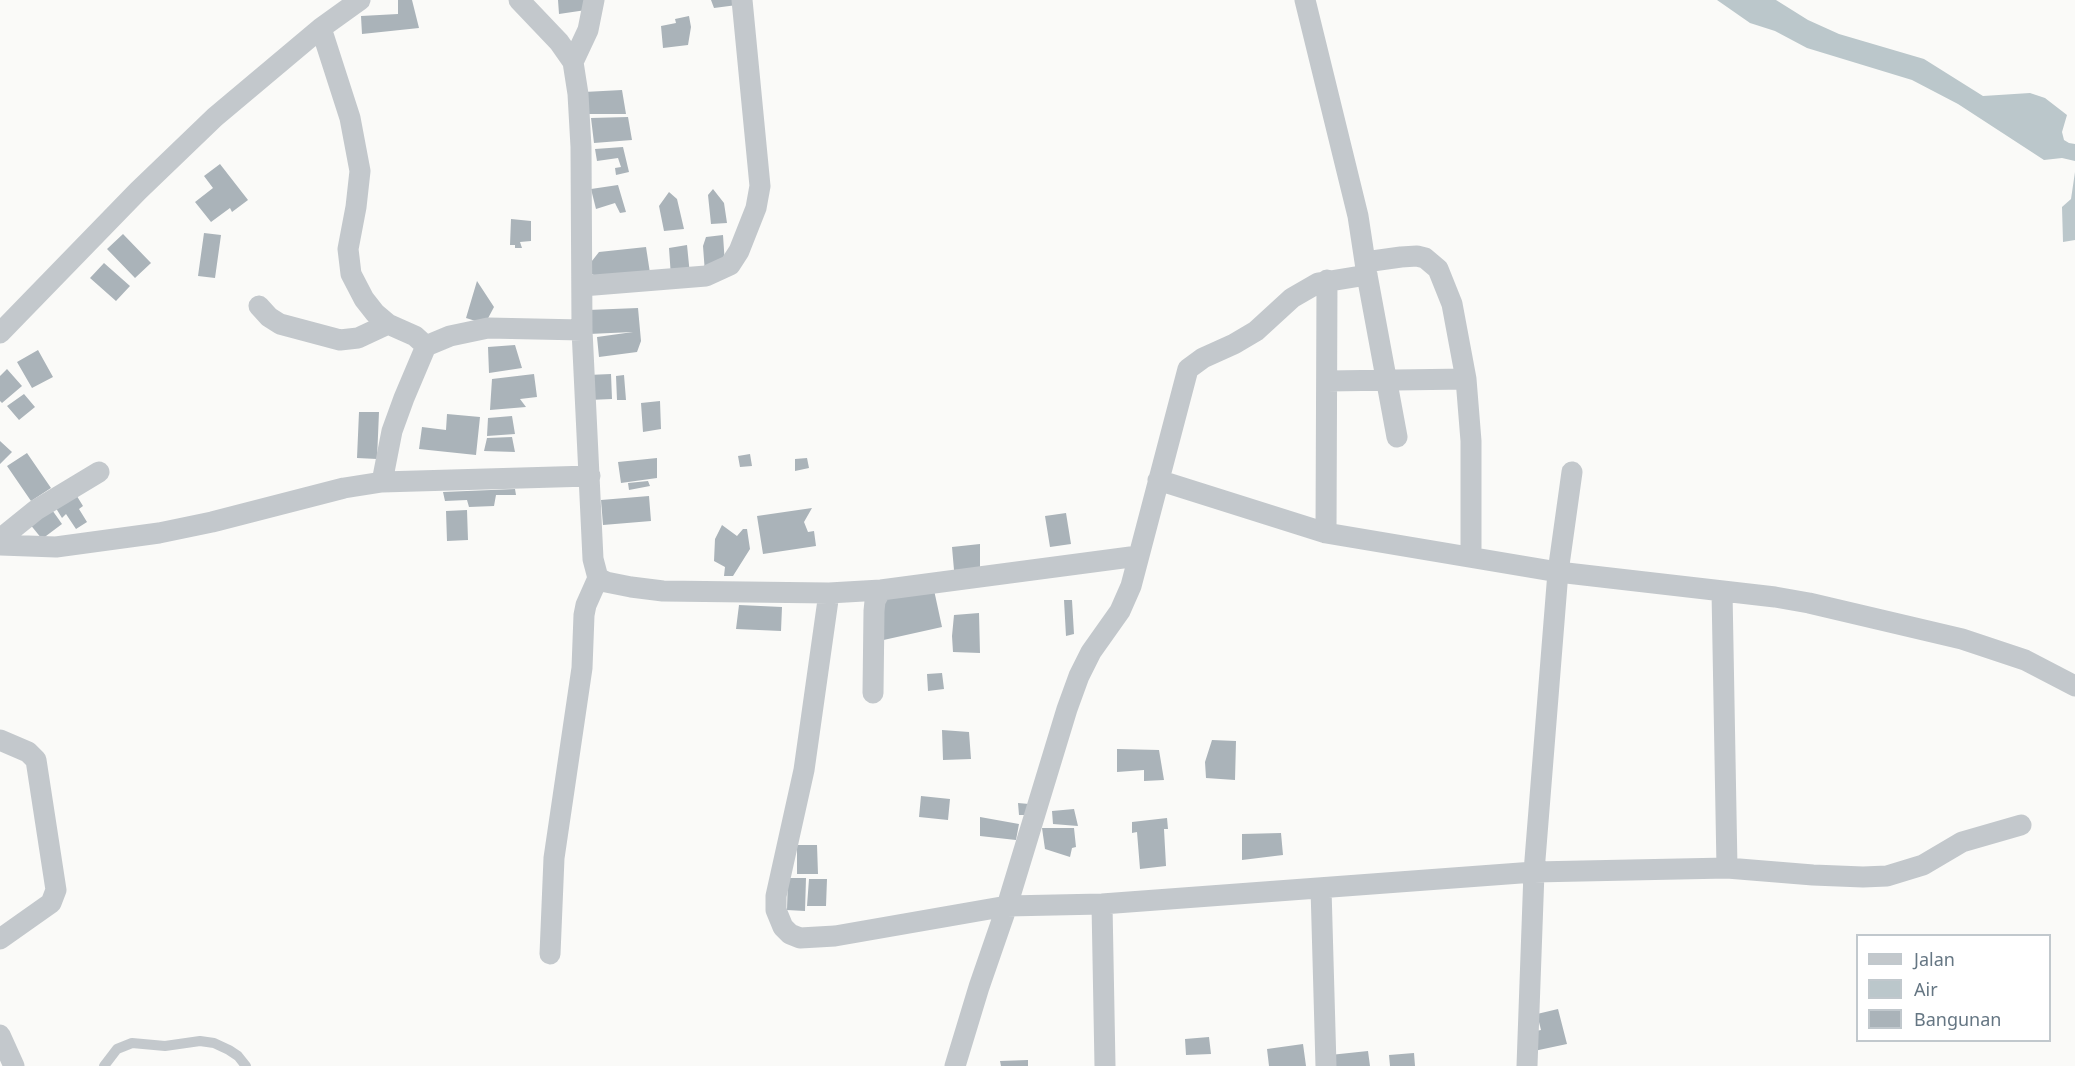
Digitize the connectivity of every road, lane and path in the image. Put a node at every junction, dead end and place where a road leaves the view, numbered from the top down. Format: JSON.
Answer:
{"nodes":[{"id":1,"x":360,"y":0,"type":"edge"},
{"id":2,"x":519,"y":0,"type":"edge"},
{"id":3,"x":594,"y":0,"type":"edge"},
{"id":4,"x":742,"y":0,"type":"edge"},
{"id":5,"x":1305,"y":0,"type":"edge"},
{"id":6,"x":321,"y":28,"type":"junction"},
{"id":7,"x":573,"y":62,"type":"junction"},
{"id":8,"x":1366,"y":268,"type":"junction"},
{"id":9,"x":1327,"y":280,"type":"junction"},
{"id":10,"x":582,"y":286,"type":"junction"},
{"id":11,"x":259,"y":306,"type":"dead end"},
{"id":12,"x":388,"y":324,"type":"junction"},
{"id":13,"x":582,"y":330,"type":"junction"},
{"id":14,"x":0,"y":333,"type":"edge"},
{"id":15,"x":426,"y":346,"type":"junction"},
{"id":16,"x":1386,"y":379,"type":"junction"},
{"id":17,"x":1466,"y":379,"type":"junction"},
{"id":18,"x":1327,"y":381,"type":"junction"},
{"id":19,"x":1397,"y":437,"type":"dead end"},
{"id":20,"x":99,"y":472,"type":"dead end"},
{"id":21,"x":1572,"y":472,"type":"dead end"},
{"id":22,"x":590,"y":476,"type":"junction"},
{"id":23,"x":1158,"y":480,"type":"junction"},
{"id":24,"x":382,"y":482,"type":"junction"},
{"id":25,"x":1326,"y":533,"type":"junction"},
{"id":26,"x":0,"y":539,"type":"edge"},
{"id":27,"x":0,"y":545,"type":"edge"},
{"id":28,"x":1138,"y":556,"type":"junction"},
{"id":29,"x":1471,"y":557,"type":"junction"},
{"id":30,"x":1558,"y":572,"type":"junction"},
{"id":31,"x":597,"y":578,"type":"junction"},
{"id":32,"x":881,"y":590,"type":"junction"},
{"id":33,"x":1722,"y":591,"type":"junction"},
{"id":34,"x":828,"y":593,"type":"junction"},
{"id":35,"x":2075,"y":686,"type":"edge"},
{"id":36,"x":873,"y":693,"type":"dead end"},
{"id":37,"x":0,"y":740,"type":"edge"},
{"id":38,"x":2021,"y":825,"type":"dead end"},
{"id":39,"x":1727,"y":868,"type":"junction"},
{"id":40,"x":1534,"y":872,"type":"junction"},
{"id":41,"x":1321,"y":888,"type":"junction"},
{"id":42,"x":1102,"y":904,"type":"junction"},
{"id":43,"x":1007,"y":906,"type":"junction"},
{"id":44,"x":0,"y":939,"type":"edge"},
{"id":45,"x":550,"y":954,"type":"dead end"},
{"id":46,"x":0,"y":1035,"type":"edge"},
{"id":47,"x":14,"y":1066,"type":"edge"},
{"id":48,"x":104,"y":1066,"type":"edge"},
{"id":49,"x":246,"y":1066,"type":"edge"},
{"id":50,"x":955,"y":1066,"type":"edge"},
{"id":51,"x":1105,"y":1066,"type":"edge"},
{"id":52,"x":1326,"y":1066,"type":"edge"},
{"id":53,"x":1527,"y":1066,"type":"edge"}],
"edges":[{"from":1,"to":6,"type":"street"},
{"from":2,"to":7,"type":"street"},
{"from":3,"to":7,"type":"street"},
{"from":4,"to":10,"type":"street"},
{"from":5,"to":8,"type":"street"},
{"from":6,"to":12,"type":"street"},
{"from":6,"to":14,"type":"street"},
{"from":7,"to":10,"type":"street"},
{"from":8,"to":9,"type":"street"},
{"from":8,"to":16,"type":"street"},
{"from":8,"to":17,"type":"street"},
{"from":9,"to":18,"type":"street"},
{"from":9,"to":23,"type":"street"},
{"from":10,"to":13,"type":"street"},
{"from":11,"to":12,"type":"street"},
{"from":12,"to":15,"type":"street"},
{"from":13,"to":15,"type":"street"},
{"from":13,"to":22,"type":"street"},
{"from":15,"to":24,"type":"street"},
{"from":16,"to":17,"type":"street"},
{"from":16,"to":18,"type":"street"},
{"from":16,"to":19,"type":"street"},
{"from":17,"to":29,"type":"street"},
{"from":18,"to":25,"type":"street"},
{"from":20,"to":26,"type":"street"},
{"from":21,"to":30,"type":"street"},
{"from":22,"to":24,"type":"street"},
{"from":22,"to":31,"type":"street"},
{"from":23,"to":25,"type":"street"},
{"from":23,"to":28,"type":"street"},
{"from":24,"to":27,"type":"street"},
{"from":25,"to":29,"type":"street"},
{"from":28,"to":32,"type":"street"},
{"from":28,"to":43,"type":"street"},
{"from":29,"to":30,"type":"street"},
{"from":30,"to":33,"type":"street"},
{"from":30,"to":40,"type":"street"},
{"from":31,"to":34,"type":"street"},
{"from":31,"to":45,"type":"street"},
{"from":32,"to":34,"type":"street"},
{"from":32,"to":36,"type":"street"},
{"from":33,"to":35,"type":"street"},
{"from":33,"to":39,"type":"street"},
{"from":34,"to":43,"type":"street"},
{"from":37,"to":44,"type":"street"},
{"from":38,"to":39,"type":"street"},
{"from":39,"to":40,"type":"street"},
{"from":40,"to":41,"type":"street"},
{"from":40,"to":53,"type":"street"},
{"from":41,"to":42,"type":"street"},
{"from":41,"to":52,"type":"street"},
{"from":42,"to":43,"type":"street"},
{"from":42,"to":51,"type":"street"},
{"from":43,"to":50,"type":"street"},
{"from":46,"to":47,"type":"street"},
{"from":48,"to":49,"type":"lane"}]}
